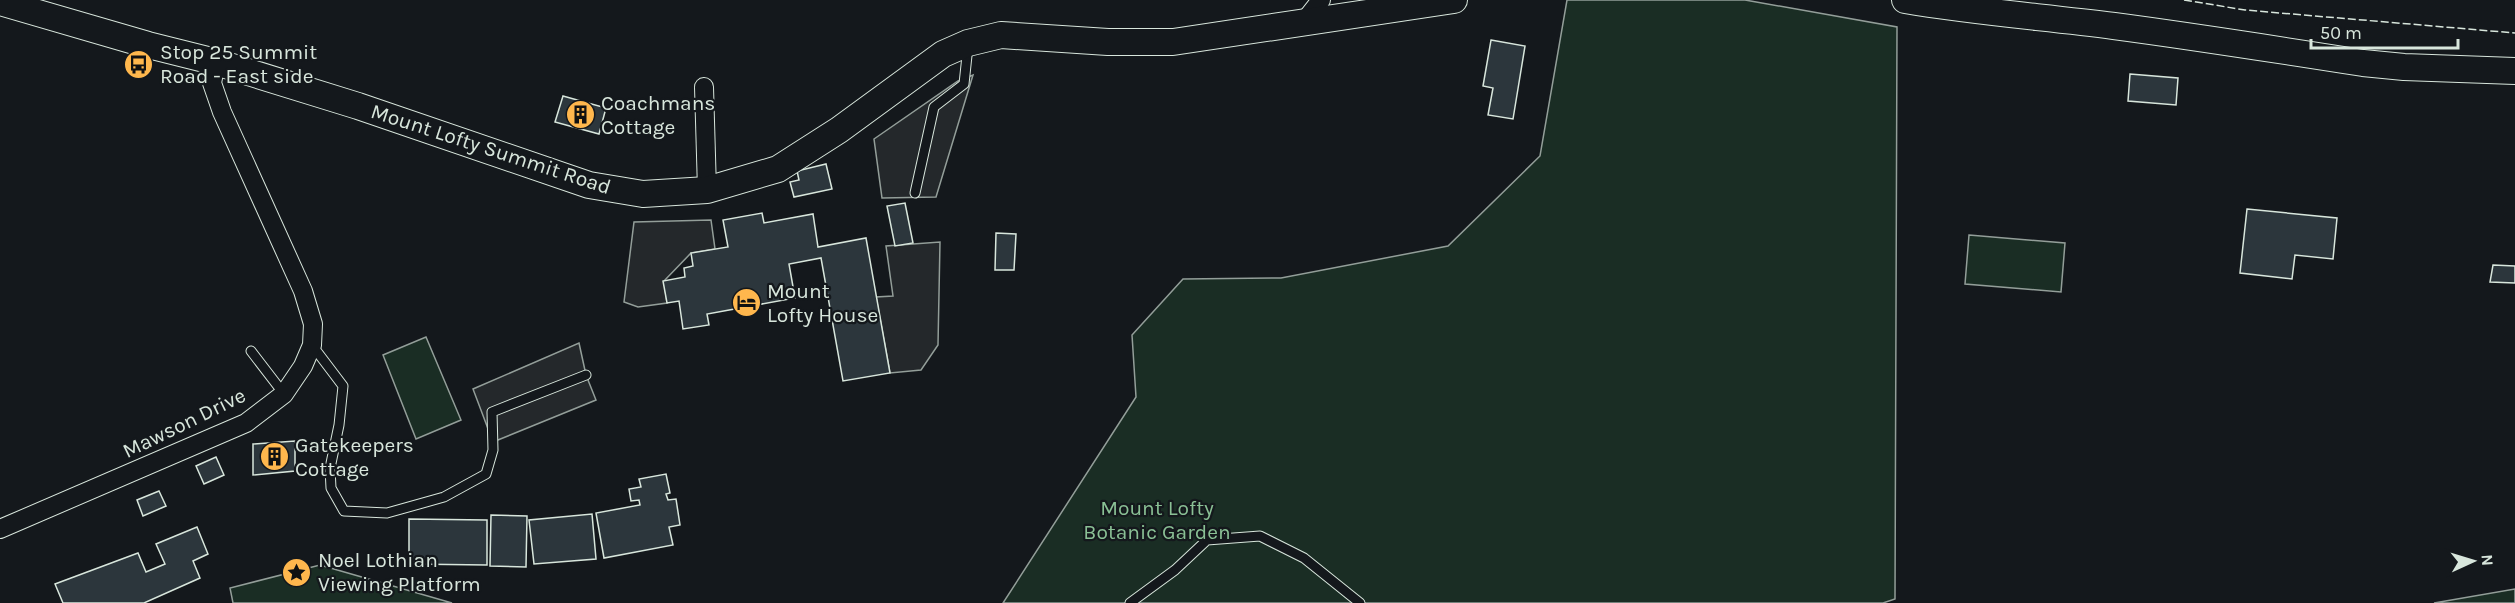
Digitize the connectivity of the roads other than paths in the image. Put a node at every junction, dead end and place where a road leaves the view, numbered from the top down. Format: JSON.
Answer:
{"nodes":[{"id":1,"x":1321,"y":0,"type":"edge"},
{"id":2,"x":1454,"y":0,"type":"edge"},
{"id":3,"x":1905,"y":0,"type":"edge"},
{"id":4,"x":0,"y":2,"type":"edge"},
{"id":5,"x":1303,"y":23,"type":"junction"},
{"id":6,"x":968,"y":43,"type":"junction"},
{"id":7,"x":216,"y":62,"type":"junction"},
{"id":8,"x":2515,"y":71,"type":"edge"},
{"id":9,"x":704,"y":87,"type":"dead end"},
{"id":10,"x":708,"y":190,"type":"junction"},
{"id":11,"x":915,"y":193,"type":"dead end"},
{"id":12,"x":312,"y":345,"type":"junction"},
{"id":13,"x":251,"y":351,"type":"dead end"},
{"id":14,"x":586,"y":375,"type":"dead end"},
{"id":15,"x":284,"y":394,"type":"junction"},
{"id":16,"x":0,"y":529,"type":"edge"},
{"id":17,"x":1130,"y":603,"type":"edge"},
{"id":18,"x":1360,"y":603,"type":"edge"}],
"edges":[{"from":1,"to":5,"type":"street"},
{"from":2,"to":5,"type":"main road","name":"Mount Lofty Summit Road"},
{"from":3,"to":8,"type":"main road"},
{"from":4,"to":7,"type":"main road","name":"Mount Lofty Summit Road"},
{"from":5,"to":6,"type":"main road","name":"Mount Lofty Summit Road"},
{"from":6,"to":10,"type":"main road","name":"Mount Lofty Summit Road"},
{"from":6,"to":11,"type":"lane"},
{"from":7,"to":10,"type":"main road","name":"Mount Lofty Summit Road"},
{"from":7,"to":12,"type":"street"},
{"from":9,"to":10,"type":"street"},
{"from":12,"to":14,"type":"lane"},
{"from":12,"to":15,"type":"street","name":"Mawson Drive"},
{"from":13,"to":15,"type":"lane"},
{"from":15,"to":16,"type":"street","name":"Mawson Drive"},
{"from":17,"to":18,"type":"lane"}]}
